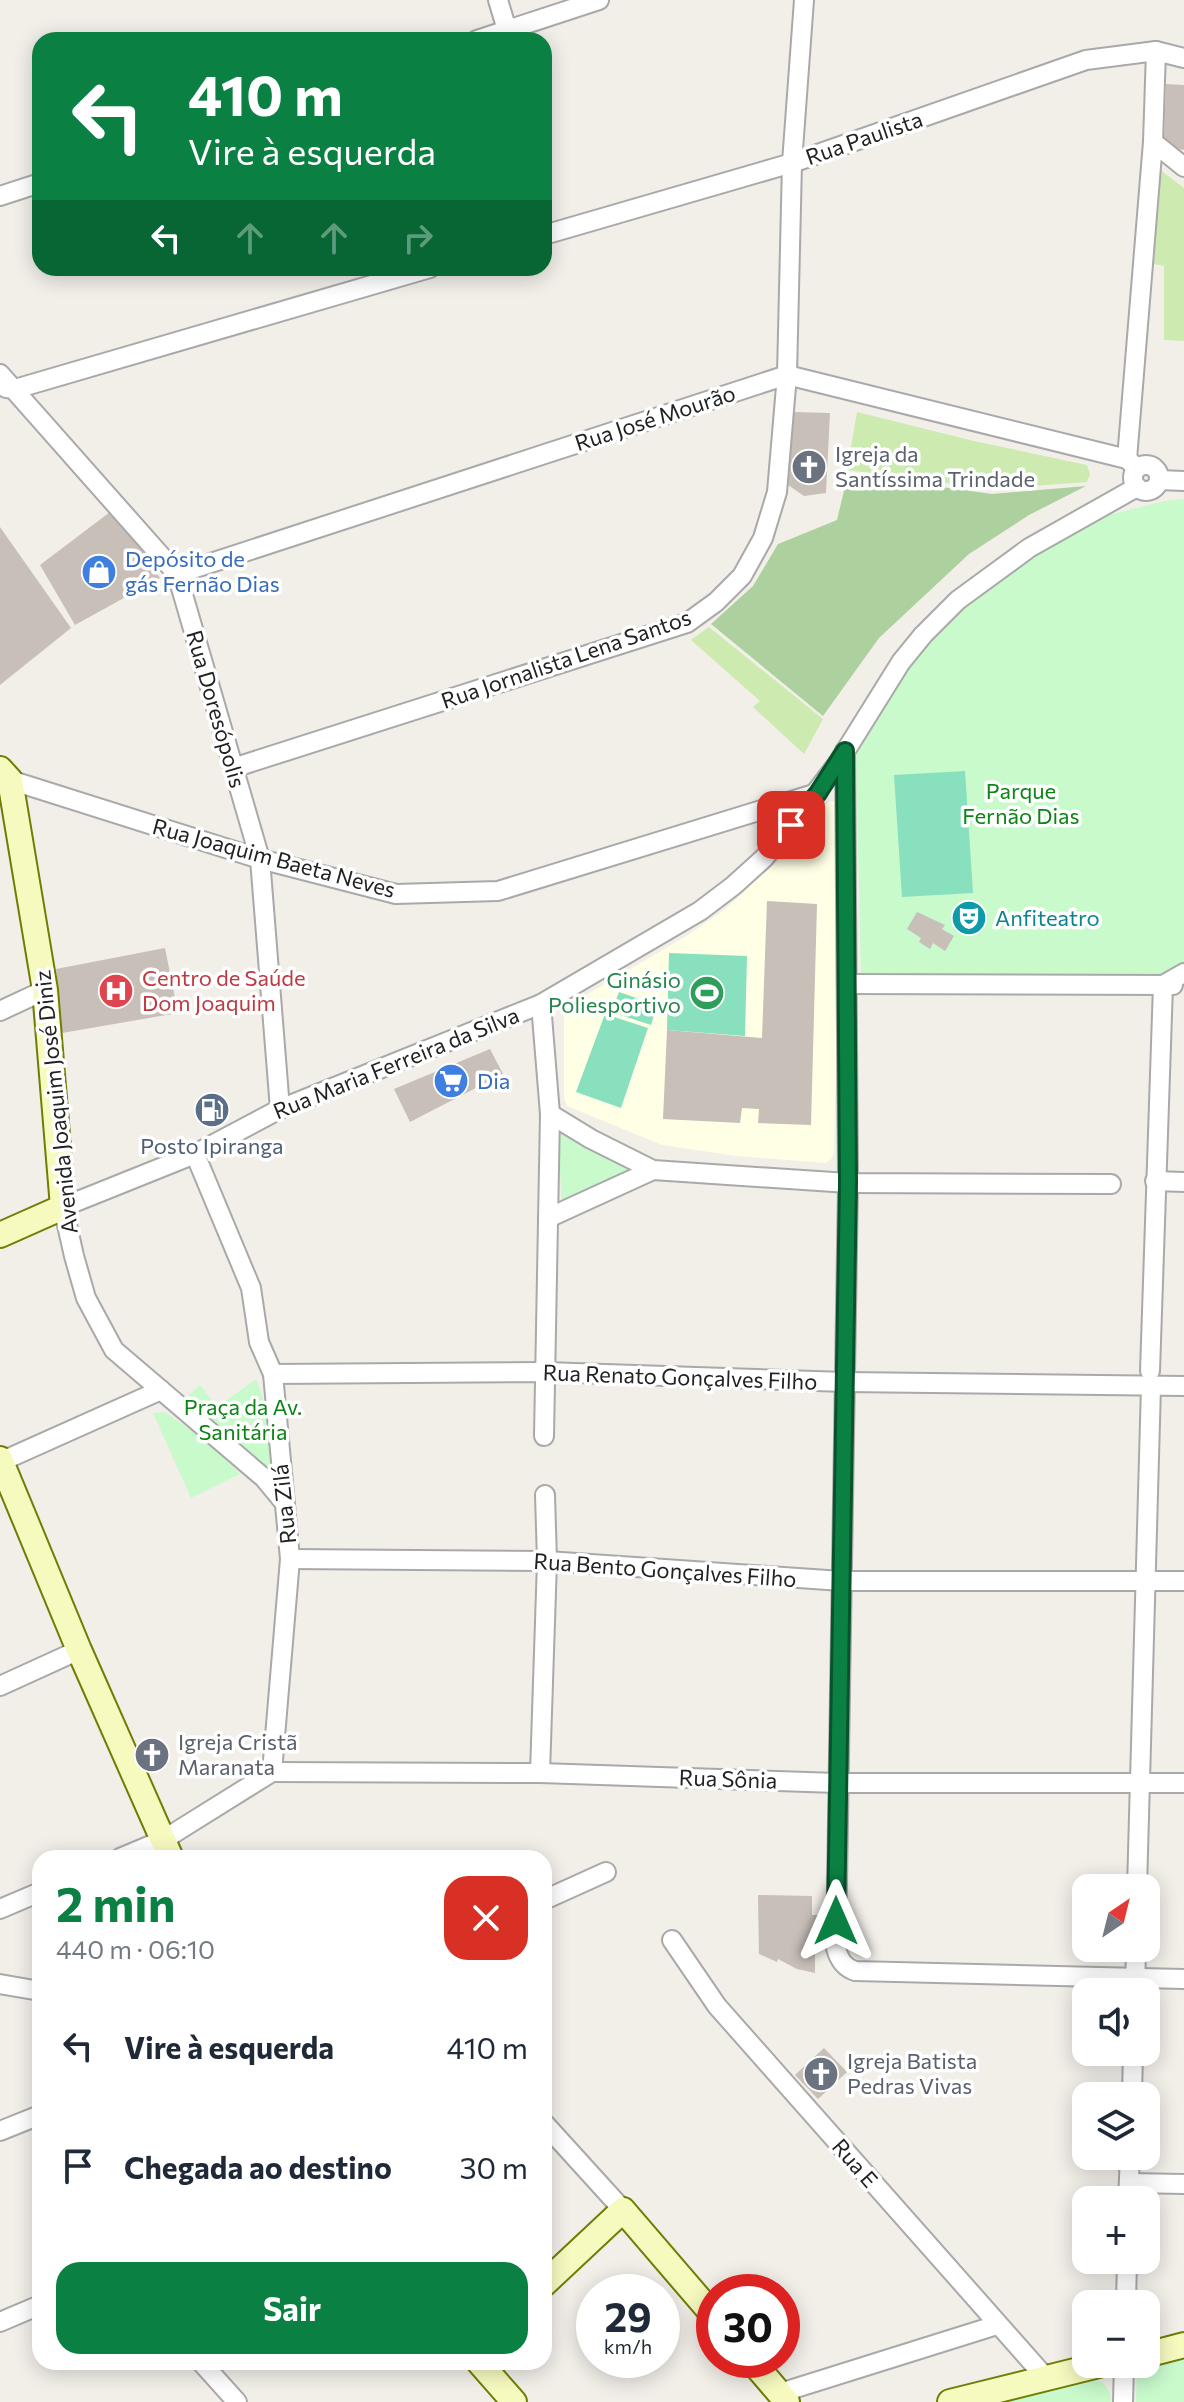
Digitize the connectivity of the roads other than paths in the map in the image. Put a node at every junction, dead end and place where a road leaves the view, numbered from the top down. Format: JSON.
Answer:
{"nodes":[{"id":1,"x":498,"y":0,"type":"edge"},
{"id":2,"x":599,"y":0,"type":"edge"},
{"id":3,"x":804,"y":0,"type":"edge"},
{"id":4,"x":507,"y":30,"type":"junction"},
{"id":5,"x":501,"y":32,"type":"edge"},
{"id":6,"x":1156,"y":51,"type":"junction"},
{"id":7,"x":1184,"y":58,"type":"edge"},
{"id":8,"x":1153,"y":142,"type":"junction"},
{"id":9,"x":792,"y":163,"type":"junction"},
{"id":10,"x":1184,"y":167,"type":"edge"},
{"id":11,"x":32,"y":186,"type":"edge"},
{"id":12,"x":0,"y":196,"type":"edge"},
{"id":13,"x":552,"y":233,"type":"edge"},
{"id":14,"x":402,"y":276,"type":"edge"},
{"id":15,"x":0,"y":374,"type":"edge"},
{"id":16,"x":787,"y":375,"type":"junction"},
{"id":17,"x":8,"y":388,"type":"edge"},
{"id":18,"x":1134,"y":472,"type":"junction"},
{"id":19,"x":1184,"y":481,"type":"edge"},
{"id":20,"x":177,"y":574,"type":"junction"},
{"id":21,"x":845,"y":751,"type":"junction"},
{"id":22,"x":233,"y":768,"type":"junction"},
{"id":23,"x":3,"y":778,"type":"edge"},
{"id":24,"x":818,"y":793,"type":"junction"},
{"id":25,"x":260,"y":859,"type":"junction"},
{"id":26,"x":1184,"y":973,"type":"edge"},
{"id":27,"x":848,"y":984,"type":"junction"},
{"id":28,"x":1184,"y":984,"type":"edge"},
{"id":29,"x":1163,"y":985,"type":"junction"},
{"id":30,"x":45,"y":990,"type":"junction"},
{"id":31,"x":541,"y":1004,"type":"junction"},
{"id":32,"x":0,"y":1011,"type":"edge"},
{"id":33,"x":280,"y":1109,"type":"junction"},
{"id":34,"x":550,"y":1114,"type":"junction"},
{"id":35,"x":195,"y":1154,"type":"junction"},
{"id":36,"x":653,"y":1170,"type":"junction"},
{"id":37,"x":1155,"y":1181,"type":"junction"},
{"id":38,"x":1184,"y":1182,"type":"edge"},
{"id":39,"x":848,"y":1183,"type":"junction"},
{"id":40,"x":1111,"y":1184,"type":"dead end"},
{"id":41,"x":63,"y":1207,"type":"junction"},
{"id":42,"x":548,"y":1218,"type":"junction"},
{"id":43,"x":0,"y":1235,"type":"edge"},
{"id":44,"x":545,"y":1372,"type":"junction"},
{"id":45,"x":273,"y":1374,"type":"junction"},
{"id":46,"x":1150,"y":1378,"type":"junction"},
{"id":47,"x":845,"y":1382,"type":"junction"},
{"id":48,"x":1184,"y":1386,"type":"edge"},
{"id":49,"x":161,"y":1390,"type":"junction"},
{"id":50,"x":544,"y":1436,"type":"dead end"},
{"id":51,"x":0,"y":1461,"type":"edge"},
{"id":52,"x":545,"y":1495,"type":"dead end"},
{"id":53,"x":283,"y":1501,"type":"junction"},
{"id":54,"x":290,"y":1559,"type":"junction"},
{"id":55,"x":547,"y":1561,"type":"junction"},
{"id":56,"x":1145,"y":1580,"type":"junction"},
{"id":57,"x":842,"y":1581,"type":"junction"},
{"id":58,"x":1184,"y":1581,"type":"edge"},
{"id":59,"x":79,"y":1650,"type":"junction"},
{"id":60,"x":0,"y":1686,"type":"edge"},
{"id":61,"x":272,"y":1772,"type":"junction"},
{"id":62,"x":540,"y":1773,"type":"junction"},
{"id":63,"x":837,"y":1783,"type":"junction"},
{"id":64,"x":1139,"y":1783,"type":"junction"},
{"id":65,"x":1184,"y":1783,"type":"edge"},
{"id":66,"x":167,"y":1849,"type":"edge"},
{"id":67,"x":606,"y":1872,"type":"dead end"},
{"id":68,"x":1137,"y":1874,"type":"edge"},
{"id":69,"x":32,"y":1895,"type":"edge"},
{"id":70,"x":552,"y":1896,"type":"edge"},
{"id":71,"x":0,"y":1909,"type":"edge"},
{"id":72,"x":672,"y":1940,"type":"dead end"},
{"id":73,"x":1184,"y":1979,"type":"edge"},
{"id":74,"x":1072,"y":1982,"type":"edge"},
{"id":75,"x":1160,"y":1982,"type":"edge"},
{"id":76,"x":0,"y":1984,"type":"edge"},
{"id":77,"x":32,"y":1990,"type":"edge"},
{"id":78,"x":32,"y":2118,"type":"edge"},
{"id":79,"x":0,"y":2131,"type":"edge"},
{"id":80,"x":552,"y":2132,"type":"edge"},
{"id":81,"x":1184,"y":2184,"type":"edge"},
{"id":82,"x":1160,"y":2187,"type":"edge"},
{"id":83,"x":623,"y":2210,"type":"junction"},
{"id":84,"x":552,"y":2277,"type":"edge"},
{"id":85,"x":696,"y":2295,"type":"edge"},
{"id":86,"x":32,"y":2308,"type":"edge"},
{"id":87,"x":0,"y":2322,"type":"edge"},
{"id":88,"x":997,"y":2325,"type":"junction"},
{"id":89,"x":1184,"y":2345,"type":"edge"},
{"id":90,"x":1160,"y":2351,"type":"edge"},
{"id":91,"x":208,"y":2370,"type":"edge"},
{"id":92,"x":486,"y":2370,"type":"edge"},
{"id":93,"x":1072,"y":2372,"type":"edge"},
{"id":94,"x":766,"y":2378,"type":"edge"},
{"id":95,"x":1046,"y":2378,"type":"junction"},
{"id":96,"x":1124,"y":2378,"type":"edge"},
{"id":97,"x":783,"y":2398,"type":"edge"},
{"id":98,"x":237,"y":2402,"type":"edge"},
{"id":99,"x":514,"y":2402,"type":"edge"},
{"id":100,"x":950,"y":2402,"type":"edge"},
{"id":101,"x":1123,"y":2402,"type":"edge"}],
"edges":[{"from":1,"to":4,"type":"street"},
{"from":2,"to":4,"type":"street"},
{"from":3,"to":9,"type":"street","name":"Rua Jornalista Lena Santos"},
{"from":4,"to":5,"type":"street"},
{"from":6,"to":7,"type":"street","name":"Rua Paulista"},
{"from":6,"to":8,"type":"street"},
{"from":6,"to":9,"type":"street","name":"Rua Paulista"},
{"from":8,"to":10,"type":"street"},
{"from":8,"to":18,"type":"street"},
{"from":9,"to":13,"type":"street","name":"Rua Paulista"},
{"from":9,"to":16,"type":"street","name":"Rua Jornalista Lena Santos"},
{"from":11,"to":12,"type":"street"},
{"from":14,"to":17,"type":"street"},
{"from":15,"to":17,"type":"street","name":"Rua Doresópolis"},
{"from":16,"to":18,"type":"street"},
{"from":16,"to":20,"type":"street","name":"Rua José Mourão"},
{"from":16,"to":22,"type":"street","name":"Rua Jornalista Lena Santos"},
{"from":17,"to":20,"type":"street","name":"Rua Doresópolis"},
{"from":18,"to":19,"type":"street"},
{"from":18,"to":21,"type":"street","name":"Rua Maria Ferreira da Silva"},
{"from":20,"to":22,"type":"street","name":"Rua Doresópolis"},
{"from":21,"to":24,"type":"street","name":"Rua Maria Ferreira da Silva"},
{"from":21,"to":27,"type":"street"},
{"from":22,"to":25,"type":"street","name":"Rua Doresópolis"},
{"from":23,"to":25,"type":"street","name":"Rua Joaquim Baeta Neves"},
{"from":23,"to":30,"type":"street","name":"Avenida Joaquim José Diniz"},
{"from":24,"to":25,"type":"street","name":"Rua Joaquim Baeta Neves"},
{"from":24,"to":31,"type":"street","name":"Rua Maria Ferreira da Silva"},
{"from":25,"to":33,"type":"street","name":"Rua Doresópolis"},
{"from":26,"to":29,"type":"street"},
{"from":27,"to":29,"type":"street"},
{"from":27,"to":39,"type":"street"},
{"from":28,"to":29,"type":"street"},
{"from":29,"to":37,"type":"street"},
{"from":30,"to":32,"type":"street"},
{"from":30,"to":41,"type":"street","name":"Avenida Joaquim José Diniz"},
{"from":31,"to":33,"type":"street","name":"Rua Maria Ferreira da Silva"},
{"from":31,"to":34,"type":"street"},
{"from":33,"to":35,"type":"street","name":"Rua Maria Ferreira da Silva"},
{"from":34,"to":36,"type":"street"},
{"from":34,"to":42,"type":"street"},
{"from":35,"to":41,"type":"street","name":"Rua Maria Ferreira da Silva"},
{"from":35,"to":45,"type":"street","name":"Rua Zilá"},
{"from":36,"to":39,"type":"street"},
{"from":36,"to":42,"type":"street"},
{"from":37,"to":38,"type":"street"},
{"from":37,"to":46,"type":"street"},
{"from":39,"to":40,"type":"street"},
{"from":39,"to":47,"type":"street"},
{"from":41,"to":43,"type":"street","name":"Rua Maria Ferreira da Silva"},
{"from":41,"to":49,"type":"street","name":"Avenida Joaquim José Diniz"},
{"from":42,"to":44,"type":"street"},
{"from":44,"to":45,"type":"street","name":"Rua Renato Gonçalves Filho"},
{"from":44,"to":47,"type":"street","name":"Rua Renato Gonçalves Filho"},
{"from":44,"to":50,"type":"street"},
{"from":45,"to":53,"type":"street","name":"Rua Zilá"},
{"from":46,"to":47,"type":"street","name":"Rua Renato Gonçalves Filho"},
{"from":46,"to":48,"type":"street","name":"Rua Renato Gonçalves Filho"},
{"from":46,"to":56,"type":"street"},
{"from":47,"to":57,"type":"street"},
{"from":49,"to":51,"type":"street"},
{"from":49,"to":53,"type":"street","name":"Avenida Joaquim José Diniz"},
{"from":51,"to":59,"type":"street"},
{"from":52,"to":55,"type":"street"},
{"from":53,"to":54,"type":"street","name":"Rua Zilá"},
{"from":54,"to":55,"type":"street","name":"Rua Bento Gonçalves Filho"},
{"from":54,"to":61,"type":"street","name":"Rua Zilá"},
{"from":55,"to":57,"type":"street","name":"Rua Bento Gonçalves Filho"},
{"from":55,"to":62,"type":"street"},
{"from":56,"to":57,"type":"street","name":"Rua Bento Gonçalves Filho"},
{"from":56,"to":58,"type":"street","name":"Rua Bento Gonçalves Filho"},
{"from":56,"to":64,"type":"street"},
{"from":57,"to":63,"type":"street"},
{"from":59,"to":60,"type":"street"},
{"from":59,"to":66,"type":"street"},
{"from":61,"to":62,"type":"street","name":"Rua Sônia"},
{"from":61,"to":66,"type":"street"},
{"from":62,"to":63,"type":"street","name":"Rua Sônia"},
{"from":63,"to":64,"type":"street","name":"Rua Sônia"},
{"from":63,"to":74,"type":"street"},
{"from":64,"to":65,"type":"street","name":"Rua Sônia"},
{"from":64,"to":68,"type":"street"},
{"from":67,"to":70,"type":"street"},
{"from":69,"to":71,"type":"street"},
{"from":72,"to":88,"type":"street","name":"Rua E"},
{"from":73,"to":75,"type":"street"},
{"from":76,"to":77,"type":"street"},
{"from":78,"to":79,"type":"street"},
{"from":80,"to":83,"type":"street"},
{"from":81,"to":82,"type":"street"},
{"from":83,"to":84,"type":"street"},
{"from":83,"to":85,"type":"street"},
{"from":86,"to":87,"type":"street"},
{"from":88,"to":95,"type":"street","name":"Rua E"},
{"from":88,"to":97,"type":"street"},
{"from":89,"to":90,"type":"street"},
{"from":91,"to":98,"type":"street"},
{"from":92,"to":99,"type":"street"},
{"from":93,"to":95,"type":"street"},
{"from":94,"to":97,"type":"street"},
{"from":95,"to":100,"type":"street"},
{"from":96,"to":101,"type":"street"}]}
